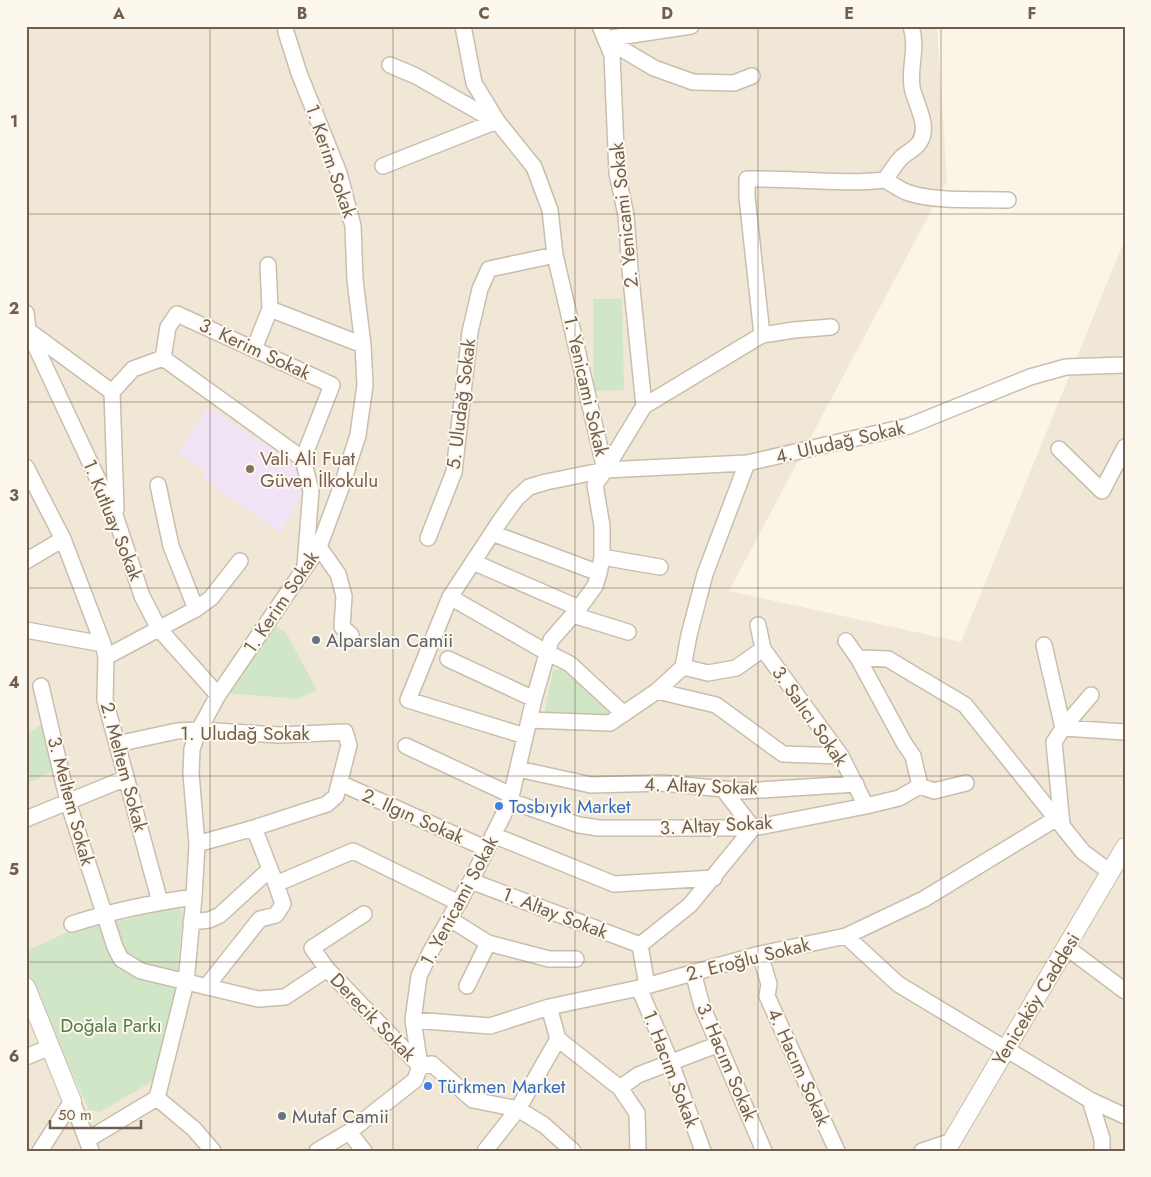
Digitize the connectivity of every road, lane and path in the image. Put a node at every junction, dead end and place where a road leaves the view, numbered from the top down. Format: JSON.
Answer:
{"nodes":[{"id":1,"x":463,"y":26,"type":"edge"},
{"id":2,"x":910,"y":26,"type":"edge"},
{"id":3,"x":684,"y":27,"type":"edge"},
{"id":4,"x":284,"y":28,"type":"edge"},
{"id":5,"x":603,"y":33,"type":"edge"},
{"id":6,"x":390,"y":65,"type":"dead end"},
{"id":7,"x":752,"y":76,"type":"dead end"},
{"id":8,"x":497,"y":121,"type":"junction"},
{"id":9,"x":383,"y":166,"type":"dead end"},
{"id":10,"x":885,"y":180,"type":"junction"},
{"id":11,"x":1008,"y":200,"type":"dead end"},
{"id":12,"x":555,"y":255,"type":"junction"},
{"id":13,"x":268,"y":265,"type":"dead end"},
{"id":14,"x":270,"y":309,"type":"junction"},
{"id":15,"x":26,"y":313,"type":"edge"},
{"id":16,"x":831,"y":327,"type":"dead end"},
{"id":17,"x":28,"y":330,"type":"junction"},
{"id":18,"x":762,"y":335,"type":"junction"},
{"id":19,"x":363,"y":346,"type":"junction"},
{"id":20,"x":26,"y":349,"type":"edge"},
{"id":21,"x":254,"y":349,"type":"junction"},
{"id":22,"x":163,"y":358,"type":"junction"},
{"id":23,"x":1125,"y":365,"type":"edge"},
{"id":24,"x":112,"y":392,"type":"junction"},
{"id":25,"x":644,"y":406,"type":"junction"},
{"id":26,"x":1125,"y":447,"type":"edge"},
{"id":27,"x":1059,"y":449,"type":"dead end"},
{"id":28,"x":303,"y":459,"type":"junction"},
{"id":29,"x":747,"y":464,"type":"junction"},
{"id":30,"x":26,"y":467,"type":"edge"},
{"id":31,"x":606,"y":470,"type":"junction"},
{"id":32,"x":158,"y":485,"type":"dead end"},
{"id":33,"x":116,"y":518,"type":"junction"},
{"id":34,"x":492,"y":533,"type":"junction"},
{"id":35,"x":428,"y":538,"type":"dead end"},
{"id":36,"x":63,"y":540,"type":"junction"},
{"id":37,"x":319,"y":547,"type":"junction"},
{"id":38,"x":602,"y":557,"type":"junction"},
{"id":39,"x":26,"y":561,"type":"edge"},
{"id":40,"x":240,"y":561,"type":"dead end"},
{"id":41,"x":473,"y":562,"type":"junction"},
{"id":42,"x":660,"y":567,"type":"dead end"},
{"id":43,"x":305,"y":570,"type":"junction"},
{"id":44,"x":599,"y":573,"type":"junction"},
{"id":45,"x":450,"y":597,"type":"junction"},
{"id":46,"x":196,"y":609,"type":"junction"},
{"id":47,"x":576,"y":612,"type":"junction"},
{"id":48,"x":758,"y":625,"type":"dead end"},
{"id":49,"x":159,"y":629,"type":"junction"},
{"id":50,"x":26,"y":630,"type":"edge"},
{"id":51,"x":628,"y":632,"type":"dead end"},
{"id":52,"x":351,"y":635,"type":"dead end"},
{"id":53,"x":846,"y":641,"type":"dead end"},
{"id":54,"x":1044,"y":645,"type":"dead end"},
{"id":55,"x":763,"y":649,"type":"junction"},
{"id":56,"x":104,"y":651,"type":"junction"},
{"id":57,"x":546,"y":652,"type":"junction"},
{"id":58,"x":858,"y":658,"type":"junction"},
{"id":59,"x":448,"y":659,"type":"dead end"},
{"id":60,"x":683,"y":667,"type":"junction"},
{"id":61,"x":41,"y":686,"type":"dead end"},
{"id":62,"x":657,"y":692,"type":"junction"},
{"id":63,"x":218,"y":695,"type":"junction"},
{"id":64,"x":1090,"y":695,"type":"dead end"},
{"id":65,"x":534,"y":699,"type":"junction"},
{"id":66,"x":624,"y":714,"type":"junction"},
{"id":67,"x":529,"y":720,"type":"junction"},
{"id":68,"x":1063,"y":728,"type":"junction"},
{"id":69,"x":199,"y":730,"type":"junction"},
{"id":70,"x":1125,"y":732,"type":"edge"},
{"id":71,"x":525,"y":736,"type":"junction"},
{"id":72,"x":117,"y":744,"type":"junction"},
{"id":73,"x":406,"y":746,"type":"dead end"},
{"id":74,"x":841,"y":756,"type":"junction"},
{"id":75,"x":518,"y":769,"type":"junction"},
{"id":76,"x":126,"y":778,"type":"junction"},
{"id":77,"x":340,"y":783,"type":"junction"},
{"id":78,"x":966,"y":783,"type":"dead end"},
{"id":79,"x":856,"y":784,"type":"junction"},
{"id":80,"x":920,"y":786,"type":"junction"},
{"id":81,"x":723,"y":789,"type":"junction"},
{"id":82,"x":511,"y":798,"type":"junction"},
{"id":83,"x":68,"y":802,"type":"junction"},
{"id":84,"x":866,"y":806,"type":"junction"},
{"id":85,"x":26,"y":819,"type":"edge"},
{"id":86,"x":1060,"y":822,"type":"junction"},
{"id":87,"x":254,"y":828,"type":"junction"},
{"id":88,"x":753,"y":828,"type":"junction"},
{"id":89,"x":490,"y":842,"type":"junction"},
{"id":90,"x":197,"y":844,"type":"junction"},
{"id":91,"x":1125,"y":847,"type":"edge"},
{"id":92,"x":270,"y":869,"type":"junction"},
{"id":93,"x":1110,"y":872,"type":"junction"},
{"id":94,"x":714,"y":878,"type":"junction"},
{"id":95,"x":471,"y":881,"type":"junction"},
{"id":96,"x":276,"y":884,"type":"junction"},
{"id":97,"x":194,"y":897,"type":"junction"},
{"id":98,"x":160,"y":902,"type":"junction"},
{"id":99,"x":459,"y":903,"type":"junction"},
{"id":100,"x":104,"y":914,"type":"junction"},
{"id":101,"x":364,"y":914,"type":"dead end"},
{"id":102,"x":450,"y":919,"type":"junction"},
{"id":103,"x":191,"y":922,"type":"junction"},
{"id":104,"x":72,"y":924,"type":"dead end"},
{"id":105,"x":846,"y":936,"type":"junction"},
{"id":106,"x":488,"y":944,"type":"junction"},
{"id":107,"x":640,"y":946,"type":"junction"},
{"id":108,"x":1066,"y":947,"type":"junction"},
{"id":109,"x":760,"y":954,"type":"junction"},
{"id":110,"x":576,"y":960,"type":"dead end"},
{"id":111,"x":327,"y":969,"type":"junction"},
{"id":112,"x":693,"y":972,"type":"junction"},
{"id":113,"x":186,"y":982,"type":"junction"},
{"id":114,"x":26,"y":986,"type":"edge"},
{"id":115,"x":467,"y":986,"type":"dead end"},
{"id":116,"x":206,"y":987,"type":"junction"},
{"id":117,"x":643,"y":987,"type":"junction"},
{"id":118,"x":1125,"y":991,"type":"edge"},
{"id":119,"x":549,"y":1007,"type":"junction"},
{"id":120,"x":413,"y":1020,"type":"junction"},
{"id":121,"x":558,"y":1039,"type":"junction"},
{"id":122,"x":719,"y":1044,"type":"junction"},
{"id":123,"x":50,"y":1047,"type":"junction"},
{"id":124,"x":1006,"y":1049,"type":"junction"},
{"id":125,"x":26,"y":1057,"type":"edge"},
{"id":126,"x":671,"y":1063,"type":"junction"},
{"id":127,"x":420,"y":1066,"type":"junction"},
{"id":128,"x":620,"y":1088,"type":"junction"},
{"id":129,"x":157,"y":1098,"type":"junction"},
{"id":130,"x":1090,"y":1100,"type":"junction"},
{"id":131,"x":72,"y":1101,"type":"junction"},
{"id":132,"x":518,"y":1109,"type":"junction"},
{"id":133,"x":1125,"y":1116,"type":"edge"},
{"id":134,"x":349,"y":1132,"type":"junction"},
{"id":135,"x":89,"y":1146,"type":"edge"},
{"id":136,"x":949,"y":1146,"type":"edge"},
{"id":137,"x":40,"y":1151,"type":"edge"},
{"id":138,"x":213,"y":1151,"type":"edge"},
{"id":139,"x":317,"y":1151,"type":"edge"},
{"id":140,"x":364,"y":1151,"type":"edge"},
{"id":141,"x":485,"y":1151,"type":"edge"},
{"id":142,"x":573,"y":1151,"type":"edge"},
{"id":143,"x":638,"y":1151,"type":"edge"},
{"id":144,"x":703,"y":1151,"type":"edge"},
{"id":145,"x":764,"y":1151,"type":"edge"},
{"id":146,"x":837,"y":1151,"type":"edge"},
{"id":147,"x":922,"y":1151,"type":"edge"},
{"id":148,"x":1102,"y":1151,"type":"edge"}],
"edges":[{"from":1,"to":8,"type":"street","name":"1. Yenicami Sokak"},
{"from":2,"to":10,"type":"street"},
{"from":3,"to":5,"type":"street"},
{"from":4,"to":19,"type":"street","name":"1. Kerim Sokak"},
{"from":5,"to":7,"type":"street"},
{"from":5,"to":25,"type":"street","name":"2. Yenicami Sokak"},
{"from":6,"to":8,"type":"street"},
{"from":8,"to":9,"type":"street"},
{"from":8,"to":12,"type":"street","name":"1. Yenicami Sokak"},
{"from":10,"to":11,"type":"street"},
{"from":10,"to":18,"type":"street"},
{"from":12,"to":31,"type":"street","name":"1. Yenicami Sokak"},
{"from":12,"to":35,"type":"street","name":"5. Uludağ Sokak"},
{"from":13,"to":14,"type":"street"},
{"from":14,"to":19,"type":"street"},
{"from":14,"to":21,"type":"street"},
{"from":15,"to":17,"type":"street"},
{"from":16,"to":18,"type":"street"},
{"from":17,"to":20,"type":"street"},
{"from":17,"to":24,"type":"street"},
{"from":17,"to":33,"type":"street","name":"1. Kutluay Sokak"},
{"from":18,"to":25,"type":"street"},
{"from":19,"to":37,"type":"street","name":"1. Kerim Sokak"},
{"from":21,"to":22,"type":"street","name":"3. Kerim Sokak"},
{"from":21,"to":28,"type":"street","name":"3. Kerim Sokak"},
{"from":22,"to":24,"type":"street"},
{"from":22,"to":28,"type":"street"},
{"from":23,"to":29,"type":"street","name":"4. Uludağ Sokak"},
{"from":24,"to":33,"type":"street"},
{"from":25,"to":31,"type":"street"},
{"from":26,"to":27,"type":"street"},
{"from":28,"to":43,"type":"street"},
{"from":29,"to":31,"type":"street","name":"4. Uludağ Sokak"},
{"from":29,"to":60,"type":"street"},
{"from":30,"to":36,"type":"street","name":"2. Meltem Sokak"},
{"from":31,"to":34,"type":"street","name":"4. Uludağ Sokak"},
{"from":31,"to":38,"type":"street","name":"1. Yenicami Sokak"},
{"from":32,"to":46,"type":"street"},
{"from":33,"to":49,"type":"street","name":"1. Kutluay Sokak"},
{"from":34,"to":41,"type":"street","name":"4. Uludağ Sokak"},
{"from":34,"to":44,"type":"street"},
{"from":36,"to":39,"type":"street"},
{"from":36,"to":56,"type":"street","name":"2. Meltem Sokak"},
{"from":37,"to":43,"type":"street","name":"1. Kerim Sokak"},
{"from":37,"to":52,"type":"street"},
{"from":38,"to":42,"type":"street"},
{"from":38,"to":44,"type":"street","name":"1. Yenicami Sokak"},
{"from":40,"to":46,"type":"street"},
{"from":41,"to":45,"type":"street","name":"4. Uludağ Sokak"},
{"from":41,"to":47,"type":"street"},
{"from":43,"to":63,"type":"street","name":"1. Kerim Sokak"},
{"from":44,"to":47,"type":"street","name":"1. Yenicami Sokak"},
{"from":45,"to":57,"type":"street"},
{"from":45,"to":71,"type":"street","name":"4. Uludağ Sokak"},
{"from":46,"to":49,"type":"street"},
{"from":47,"to":51,"type":"street"},
{"from":47,"to":57,"type":"street","name":"1. Yenicami Sokak"},
{"from":48,"to":55,"type":"street","name":"3. Salıcı Sokak"},
{"from":49,"to":56,"type":"street"},
{"from":49,"to":63,"type":"street","name":"1. Kutluay Sokak"},
{"from":50,"to":56,"type":"street"},
{"from":53,"to":58,"type":"street"},
{"from":54,"to":68,"type":"street"},
{"from":55,"to":60,"type":"street"},
{"from":55,"to":74,"type":"street","name":"3. Salıcı Sokak"},
{"from":56,"to":72,"type":"street","name":"2. Meltem Sokak"},
{"from":57,"to":65,"type":"street","name":"1. Yenicami Sokak"},
{"from":57,"to":66,"type":"street"},
{"from":58,"to":80,"type":"street"},
{"from":58,"to":86,"type":"street"},
{"from":59,"to":65,"type":"street"},
{"from":60,"to":62,"type":"street"},
{"from":61,"to":83,"type":"street","name":"3. Meltem Sokak"},
{"from":62,"to":66,"type":"street"},
{"from":62,"to":74,"type":"street"},
{"from":63,"to":69,"type":"street","name":"1. Kerim Sokak"},
{"from":64,"to":68,"type":"street"},
{"from":65,"to":67,"type":"street","name":"1. Yenicami Sokak"},
{"from":66,"to":67,"type":"street"},
{"from":67,"to":71,"type":"street","name":"1. Yenicami Sokak"},
{"from":68,"to":70,"type":"street"},
{"from":68,"to":86,"type":"street"},
{"from":69,"to":72,"type":"street","name":"1. Uludağ Sokak"},
{"from":69,"to":77,"type":"street","name":"1. Uludağ Sokak"},
{"from":69,"to":90,"type":"street","name":"1. Kerim Sokak"},
{"from":71,"to":75,"type":"street","name":"1. Yenicami Sokak"},
{"from":72,"to":76,"type":"street","name":"2. Meltem Sokak"},
{"from":73,"to":82,"type":"street","name":"3. Altay Sokak"},
{"from":74,"to":79,"type":"street","name":"3. Salıcı Sokak"},
{"from":75,"to":81,"type":"street","name":"4. Altay Sokak"},
{"from":75,"to":82,"type":"street","name":"1. Yenicami Sokak"},
{"from":76,"to":83,"type":"street"},
{"from":76,"to":98,"type":"street","name":"2. Meltem Sokak"},
{"from":77,"to":87,"type":"street"},
{"from":77,"to":89,"type":"street","name":"2. Ilgın Sokak"},
{"from":78,"to":80,"type":"street"},
{"from":79,"to":81,"type":"street","name":"4. Altay Sokak"},
{"from":79,"to":84,"type":"street","name":"3. Salıcı Sokak"},
{"from":80,"to":84,"type":"street","name":"3. Altay Sokak"},
{"from":81,"to":88,"type":"street"},
{"from":82,"to":88,"type":"street","name":"3. Altay Sokak"},
{"from":82,"to":89,"type":"street","name":"1. Yenicami Sokak"},
{"from":83,"to":85,"type":"street"},
{"from":83,"to":100,"type":"street","name":"3. Meltem Sokak"},
{"from":84,"to":88,"type":"street","name":"3. Altay Sokak"},
{"from":86,"to":93,"type":"street"},
{"from":86,"to":105,"type":"street","name":"2. Eroğlu Sokak"},
{"from":87,"to":90,"type":"street"},
{"from":87,"to":92,"type":"street"},
{"from":88,"to":94,"type":"street"},
{"from":89,"to":94,"type":"street","name":"2. Ilgın Sokak"},
{"from":89,"to":95,"type":"street","name":"1. Yenicami Sokak"},
{"from":90,"to":97,"type":"street","name":"1. Kerim Sokak"},
{"from":91,"to":93,"type":"street","name":"Yeniceköy Caddesi"},
{"from":92,"to":96,"type":"street"},
{"from":92,"to":103,"type":"street"},
{"from":93,"to":108,"type":"street","name":"Yeniceköy Caddesi"},
{"from":94,"to":107,"type":"street"},
{"from":95,"to":99,"type":"street","name":"1. Yenicami Sokak"},
{"from":95,"to":107,"type":"street","name":"1. Altay Sokak"},
{"from":96,"to":99,"type":"street"},
{"from":96,"to":116,"type":"street"},
{"from":97,"to":98,"type":"street"},
{"from":97,"to":103,"type":"street","name":"1. Kerim Sokak"},
{"from":98,"to":100,"type":"street"},
{"from":99,"to":102,"type":"street","name":"1. Yenicami Sokak"},
{"from":100,"to":104,"type":"street"},
{"from":100,"to":113,"type":"street","name":"3. Meltem Sokak"},
{"from":101,"to":111,"type":"street"},
{"from":102,"to":106,"type":"street"},
{"from":102,"to":120,"type":"street","name":"1. Yenicami Sokak"},
{"from":103,"to":113,"type":"street","name":"1. Kerim Sokak"},
{"from":105,"to":109,"type":"street","name":"2. Eroğlu Sokak"},
{"from":105,"to":124,"type":"street"},
{"from":106,"to":110,"type":"street"},
{"from":106,"to":115,"type":"street"},
{"from":107,"to":117,"type":"street","name":"1. Hacım Sokak"},
{"from":108,"to":118,"type":"street"},
{"from":108,"to":124,"type":"street","name":"Yeniceköy Caddesi"},
{"from":109,"to":112,"type":"street","name":"2. Eroğlu Sokak"},
{"from":109,"to":146,"type":"street","name":"4. Hacım Sokak"},
{"from":111,"to":116,"type":"street","name":"Derecik Sokak"},
{"from":111,"to":127,"type":"street","name":"Derecik Sokak"},
{"from":112,"to":117,"type":"street","name":"2. Eroğlu Sokak"},
{"from":112,"to":122,"type":"street","name":"3. Hacım Sokak"},
{"from":113,"to":116,"type":"street","name":"Derecik Sokak"},
{"from":113,"to":129,"type":"street","name":"1. Kerim Sokak"},
{"from":114,"to":123,"type":"street"},
{"from":117,"to":119,"type":"street","name":"2. Eroğlu Sokak"},
{"from":117,"to":126,"type":"street","name":"1. Hacım Sokak"},
{"from":119,"to":120,"type":"street","name":"2. Eroğlu Sokak"},
{"from":119,"to":121,"type":"street"},
{"from":120,"to":127,"type":"street","name":"1. Yenicami Sokak"},
{"from":121,"to":128,"type":"street"},
{"from":121,"to":132,"type":"street"},
{"from":122,"to":126,"type":"street"},
{"from":122,"to":145,"type":"street","name":"3. Hacım Sokak"},
{"from":123,"to":125,"type":"street"},
{"from":123,"to":131,"type":"street"},
{"from":124,"to":130,"type":"street"},
{"from":124,"to":136,"type":"street","name":"Yeniceköy Caddesi"},
{"from":126,"to":128,"type":"street"},
{"from":126,"to":144,"type":"street","name":"1. Hacım Sokak"},
{"from":127,"to":132,"type":"street"},
{"from":127,"to":134,"type":"street"},
{"from":128,"to":143,"type":"street"},
{"from":129,"to":135,"type":"street"},
{"from":129,"to":138,"type":"street"},
{"from":130,"to":133,"type":"street"},
{"from":130,"to":148,"type":"street"},
{"from":131,"to":135,"type":"street"},
{"from":131,"to":137,"type":"street"},
{"from":132,"to":141,"type":"street"},
{"from":132,"to":142,"type":"street"},
{"from":134,"to":139,"type":"street"},
{"from":134,"to":140,"type":"street"},
{"from":136,"to":147,"type":"street"}]}
